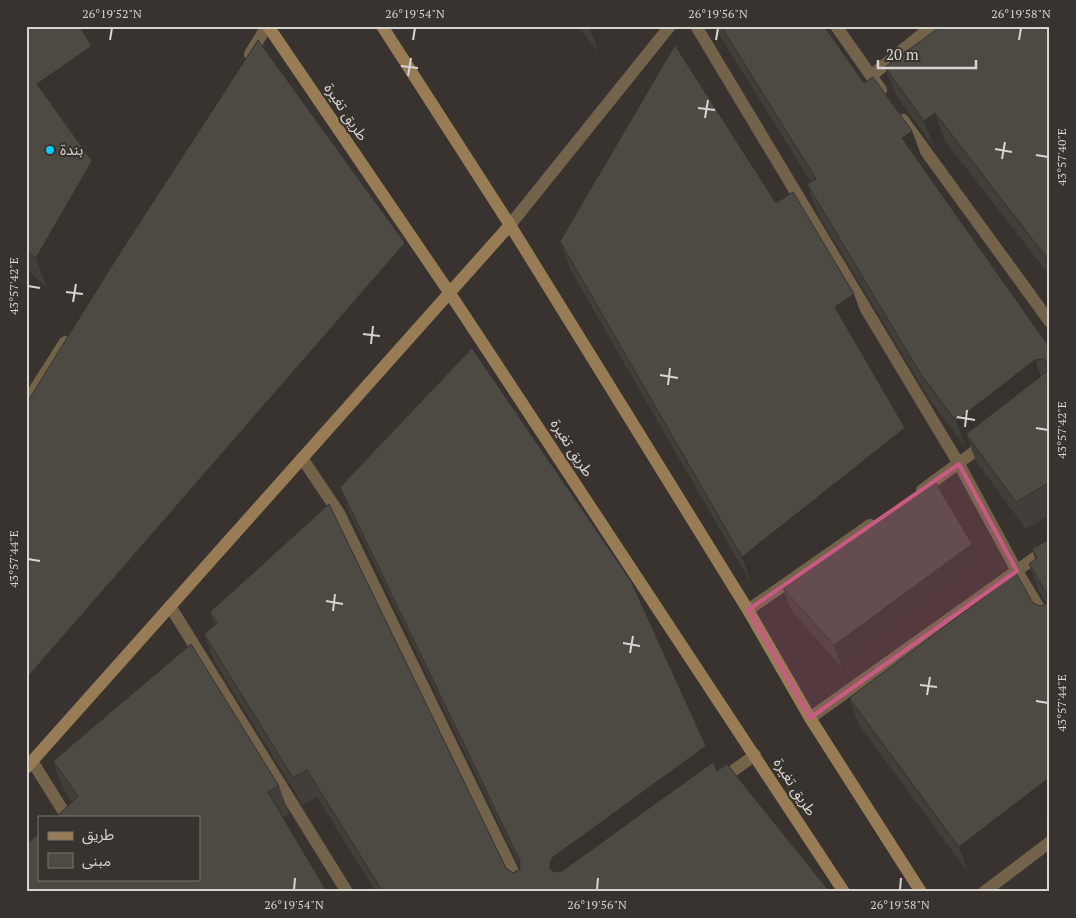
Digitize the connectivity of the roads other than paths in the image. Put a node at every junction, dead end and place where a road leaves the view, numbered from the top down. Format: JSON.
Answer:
{"nodes":[{"id":1,"x":268,"y":26,"type":"edge"},
{"id":2,"x":382,"y":26,"type":"edge"},
{"id":3,"x":670,"y":26,"type":"edge"},
{"id":4,"x":696,"y":26,"type":"edge"},
{"id":5,"x":836,"y":26,"type":"edge"},
{"id":6,"x":932,"y":26,"type":"edge"},
{"id":7,"x":240,"y":68,"type":"edge"},
{"id":8,"x":871,"y":76,"type":"junction"},
{"id":9,"x":510,"y":225,"type":"junction"},
{"id":10,"x":450,"y":292,"type":"junction"},
{"id":11,"x":1050,"y":322,"type":"edge"},
{"id":12,"x":74,"y":327,"type":"edge"},
{"id":13,"x":26,"y":403,"type":"edge"},
{"id":14,"x":997,"y":435,"type":"edge"},
{"id":15,"x":302,"y":458,"type":"junction"},
{"id":16,"x":959,"y":464,"type":"junction"},
{"id":17,"x":911,"y":498,"type":"edge"},
{"id":18,"x":878,"y":520,"type":"edge"},
{"id":19,"x":1050,"y":547,"type":"edge"},
{"id":20,"x":1017,"y":571,"type":"junction"},
{"id":21,"x":170,"y":606,"type":"junction"},
{"id":22,"x":748,"y":610,"type":"junction"},
{"id":23,"x":1050,"y":626,"type":"edge"},
{"id":24,"x":810,"y":718,"type":"junction"},
{"id":25,"x":755,"y":754,"type":"junction"},
{"id":26,"x":29,"y":765,"type":"edge"},
{"id":27,"x":708,"y":789,"type":"edge"},
{"id":28,"x":66,"y":816,"type":"edge"},
{"id":29,"x":1050,"y":842,"type":"edge"},
{"id":30,"x":347,"y":892,"type":"edge"},
{"id":31,"x":523,"y":892,"type":"edge"},
{"id":32,"x":844,"y":892,"type":"edge"},
{"id":33,"x":922,"y":892,"type":"edge"},
{"id":34,"x":984,"y":892,"type":"edge"}],
"edges":[{"from":1,"to":7,"type":"street"},
{"from":1,"to":10,"type":"main road","name":"طريق تغيرة"},
{"from":2,"to":9,"type":"main road"},
{"from":3,"to":9,"type":"street"},
{"from":4,"to":16,"type":"street"},
{"from":5,"to":8,"type":"street"},
{"from":6,"to":8,"type":"street"},
{"from":8,"to":11,"type":"street"},
{"from":9,"to":10,"type":"main road"},
{"from":9,"to":22,"type":"main road"},
{"from":10,"to":15,"type":"main road"},
{"from":10,"to":25,"type":"main road","name":"طريق تغيرة"},
{"from":12,"to":13,"type":"street"},
{"from":14,"to":16,"type":"street"},
{"from":15,"to":21,"type":"main road"},
{"from":15,"to":31,"type":"street"},
{"from":16,"to":17,"type":"street"},
{"from":16,"to":20,"type":"street"},
{"from":18,"to":22,"type":"street"},
{"from":19,"to":20,"type":"street"},
{"from":20,"to":23,"type":"street"},
{"from":20,"to":24,"type":"street"},
{"from":21,"to":26,"type":"main road"},
{"from":21,"to":30,"type":"street"},
{"from":22,"to":24,"type":"main road"},
{"from":24,"to":33,"type":"main road"},
{"from":25,"to":27,"type":"street"},
{"from":25,"to":32,"type":"main road","name":"طريق تغيرة"},
{"from":26,"to":28,"type":"street"},
{"from":29,"to":34,"type":"street"}]}
